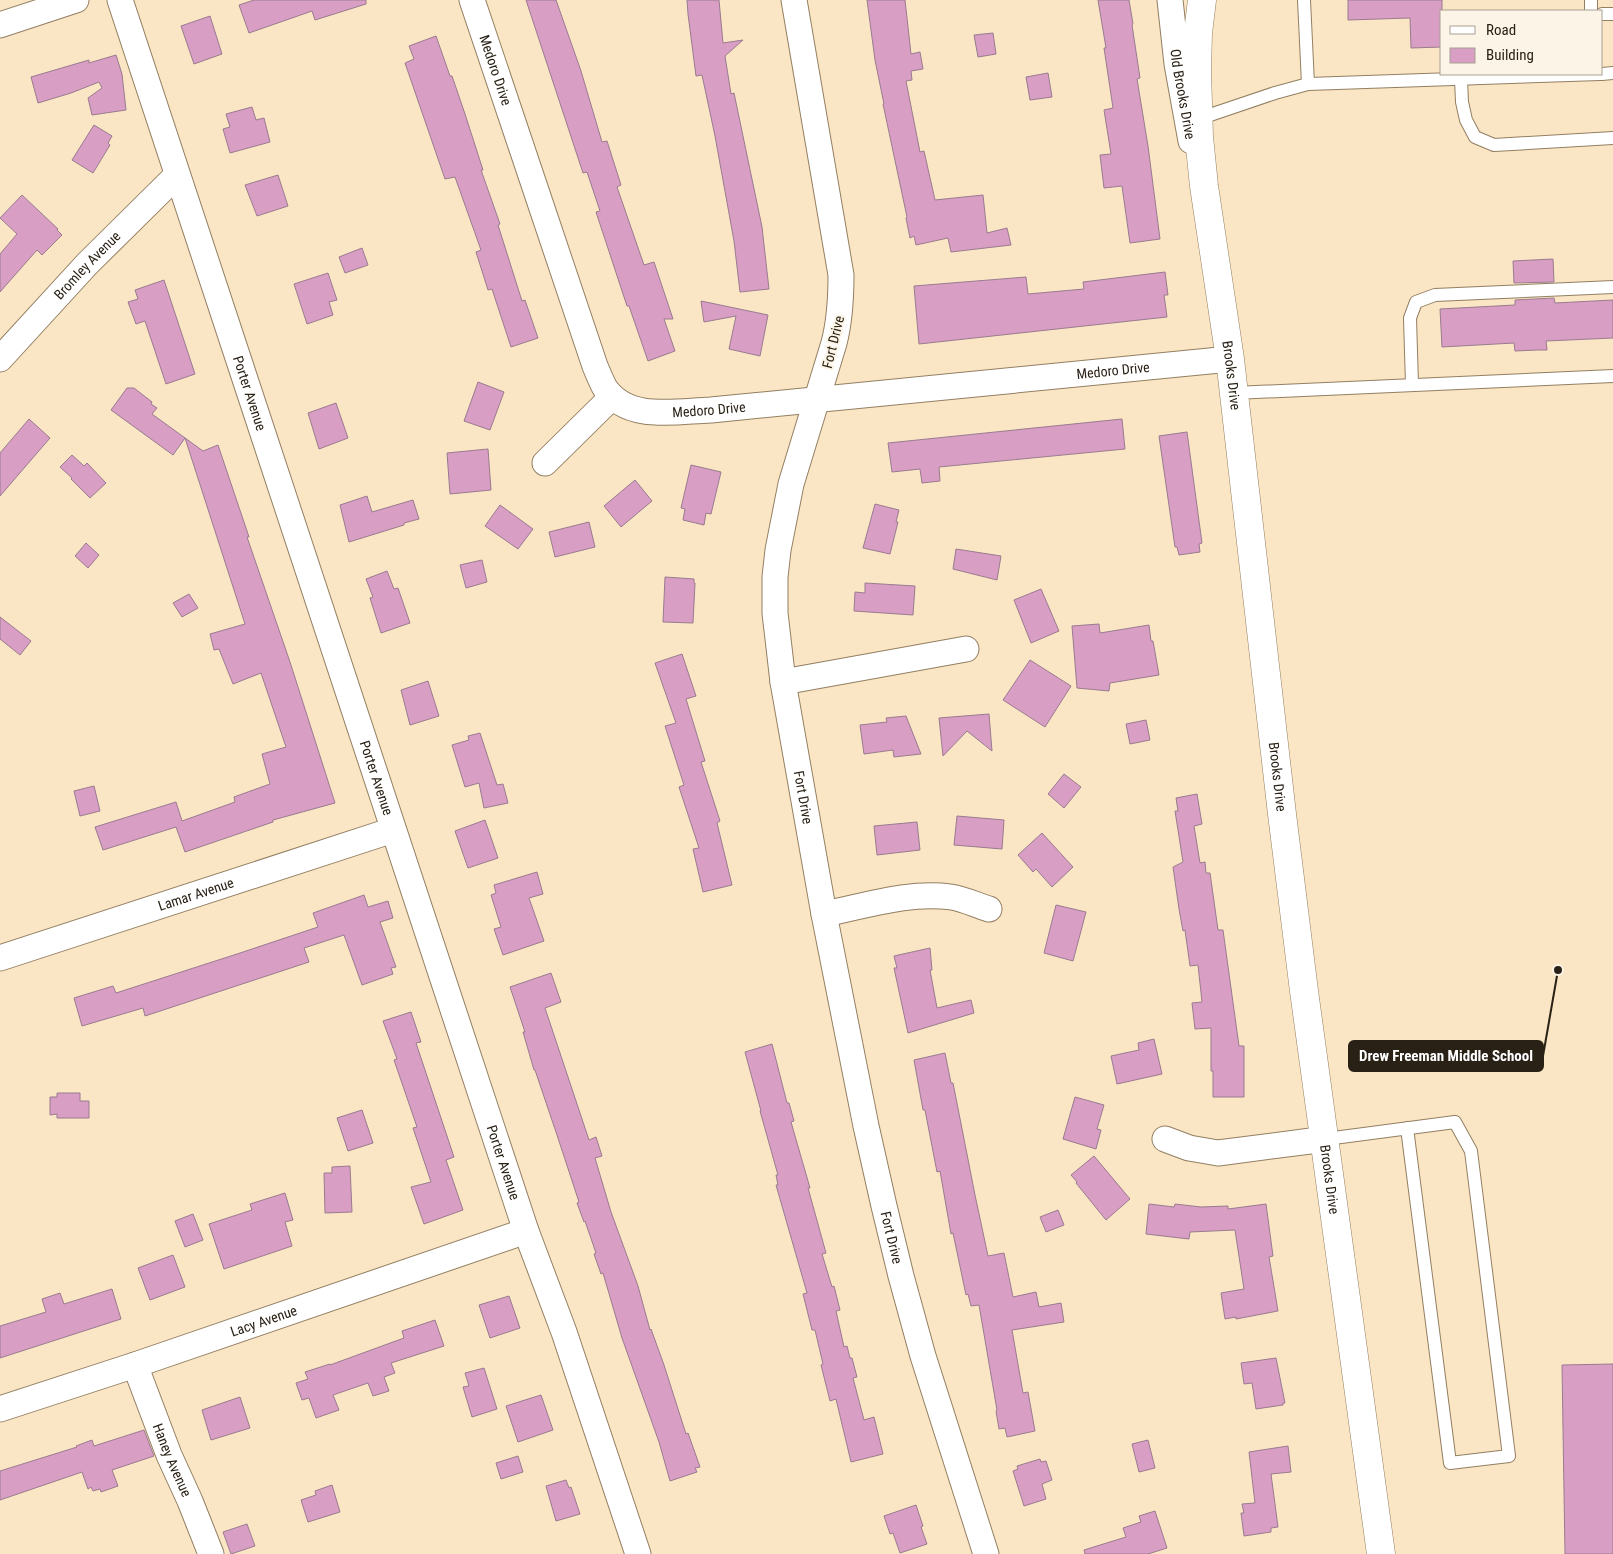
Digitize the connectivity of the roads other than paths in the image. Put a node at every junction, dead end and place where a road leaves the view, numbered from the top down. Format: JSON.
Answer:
{"nodes":[{"id":1,"x":76,"y":0,"type":"edge"},
{"id":2,"x":120,"y":0,"type":"edge"},
{"id":3,"x":472,"y":0,"type":"edge"},
{"id":4,"x":794,"y":0,"type":"edge"},
{"id":5,"x":1170,"y":0,"type":"edge"},
{"id":6,"x":1202,"y":0,"type":"edge"},
{"id":7,"x":1304,"y":0,"type":"edge"},
{"id":8,"x":0,"y":25,"type":"edge"},
{"id":9,"x":1561,"y":75,"type":"edge"},
{"id":10,"x":1462,"y":78,"type":"junction"},
{"id":11,"x":1308,"y":84,"type":"junction"},
{"id":12,"x":1198,"y":119,"type":"junction"},
{"id":13,"x":1613,"y":138,"type":"edge"},
{"id":14,"x":177,"y":174,"type":"junction"},
{"id":15,"x":1204,"y":186,"type":"junction"},
{"id":16,"x":1613,"y":287,"type":"edge"},
{"id":17,"x":0,"y":359,"type":"edge"},
{"id":18,"x":1230,"y":359,"type":"junction"},
{"id":19,"x":1613,"y":376,"type":"edge"},
{"id":20,"x":1412,"y":385,"type":"junction"},
{"id":21,"x":1234,"y":393,"type":"junction"},
{"id":22,"x":612,"y":396,"type":"junction"},
{"id":23,"x":818,"y":400,"type":"junction"},
{"id":24,"x":545,"y":463,"type":"dead end"},
{"id":25,"x":966,"y":649,"type":"dead end"},
{"id":26,"x":783,"y":682,"type":"junction"},
{"id":27,"x":393,"y":830,"type":"junction"},
{"id":28,"x":989,"y":908,"type":"dead end"},
{"id":29,"x":824,"y":914,"type":"junction"},
{"id":30,"x":0,"y":958,"type":"edge"},
{"id":31,"x":1407,"y":1128,"type":"junction"},
{"id":32,"x":1165,"y":1139,"type":"dead end"},
{"id":33,"x":1326,"y":1139,"type":"junction"},
{"id":34,"x":526,"y":1231,"type":"junction"},
{"id":35,"x":135,"y":1365,"type":"junction"},
{"id":36,"x":0,"y":1409,"type":"edge"},
{"id":37,"x":211,"y":1554,"type":"edge"},
{"id":38,"x":638,"y":1554,"type":"edge"},
{"id":39,"x":986,"y":1554,"type":"edge"},
{"id":40,"x":1381,"y":1554,"type":"edge"}],
"edges":[{"from":1,"to":8,"type":"street"},
{"from":2,"to":14,"type":"street","name":"Porter Avenue"},
{"from":3,"to":22,"type":"street","name":"Medoro Drive"},
{"from":4,"to":23,"type":"street","name":"Fort Drive"},
{"from":5,"to":15,"type":"street","name":"Old Brooks Drive"},
{"from":6,"to":12,"type":"street","name":"Brooks Drive"},
{"from":7,"to":11,"type":"lane"},
{"from":9,"to":10,"type":"lane"},
{"from":10,"to":11,"type":"lane"},
{"from":10,"to":13,"type":"lane"},
{"from":11,"to":12,"type":"lane"},
{"from":12,"to":15,"type":"street","name":"Brooks Drive"},
{"from":14,"to":17,"type":"street","name":"Bromley Avenue"},
{"from":14,"to":27,"type":"street","name":"Porter Avenue"},
{"from":15,"to":18,"type":"street","name":"Brooks Drive"},
{"from":16,"to":20,"type":"lane"},
{"from":18,"to":21,"type":"street","name":"Brooks Drive"},
{"from":18,"to":23,"type":"street","name":"Medoro Drive"},
{"from":19,"to":20,"type":"lane"},
{"from":20,"to":21,"type":"lane"},
{"from":21,"to":33,"type":"street","name":"Brooks Drive"},
{"from":22,"to":23,"type":"street","name":"Medoro Drive"},
{"from":22,"to":24,"type":"street"},
{"from":23,"to":26,"type":"street","name":"Fort Drive"},
{"from":25,"to":26,"type":"street"},
{"from":26,"to":29,"type":"street","name":"Fort Drive"},
{"from":27,"to":30,"type":"street","name":"Lamar Avenue"},
{"from":27,"to":34,"type":"street","name":"Porter Avenue"},
{"from":28,"to":29,"type":"street"},
{"from":29,"to":39,"type":"street","name":"Fort Drive"},
{"from":31,"to":31,"type":"lane"},
{"from":31,"to":33,"type":"lane"},
{"from":32,"to":33,"type":"street"},
{"from":33,"to":40,"type":"street","name":"Brooks Drive"},
{"from":34,"to":35,"type":"street","name":"Lacy Avenue"},
{"from":34,"to":38,"type":"street","name":"Porter Avenue"},
{"from":35,"to":36,"type":"street","name":"Lacy Avenue"},
{"from":35,"to":37,"type":"street","name":"Haney Avenue"}]}
